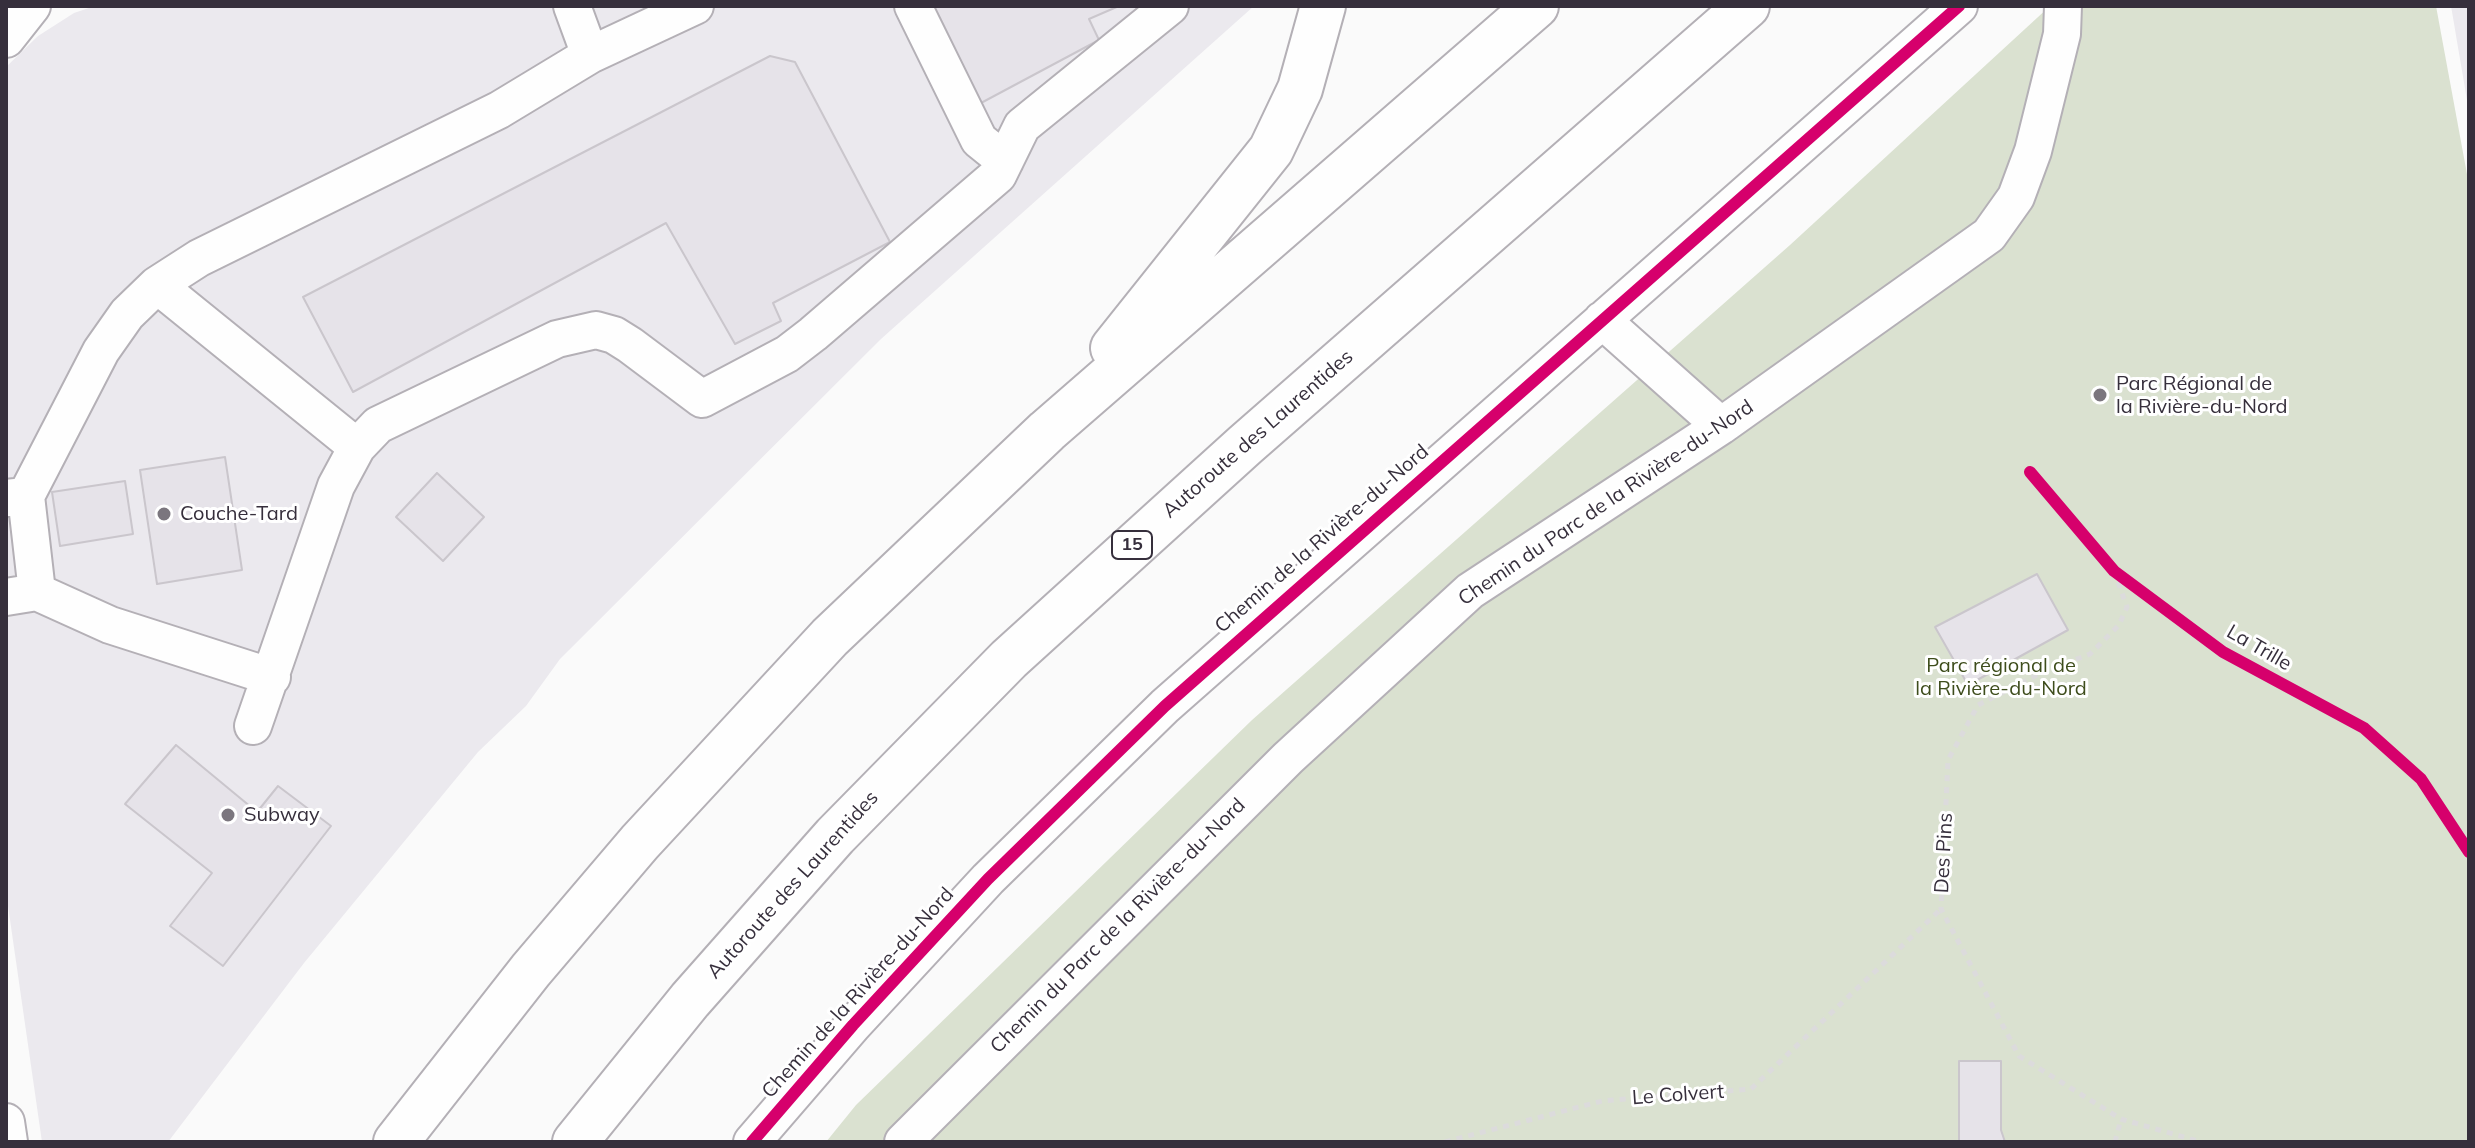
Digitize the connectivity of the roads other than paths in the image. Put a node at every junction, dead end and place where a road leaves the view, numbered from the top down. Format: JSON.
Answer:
{"nodes":[{"id":1,"x":32,"y":6,"type":"edge"},
{"id":2,"x":572,"y":6,"type":"edge"},
{"id":3,"x":695,"y":6,"type":"edge"},
{"id":4,"x":913,"y":6,"type":"edge"},
{"id":5,"x":1170,"y":6,"type":"edge"},
{"id":6,"x":1323,"y":6,"type":"edge"},
{"id":7,"x":1536,"y":6,"type":"edge"},
{"id":8,"x":1747,"y":6,"type":"edge"},
{"id":9,"x":1959,"y":6,"type":"edge"},
{"id":10,"x":2063,"y":6,"type":"edge"},
{"id":11,"x":622,"y":21,"type":"edge"},
{"id":12,"x":6,"y":39,"type":"edge"},
{"id":13,"x":590,"y":55,"type":"junction"},
{"id":14,"x":1005,"y":161,"type":"junction"},
{"id":15,"x":157,"y":285,"type":"junction"},
{"id":16,"x":1602,"y":320,"type":"junction"},
{"id":17,"x":1721,"y":426,"type":"junction"},
{"id":18,"x":1047,"y":431,"type":"junction"},
{"id":19,"x":357,"y":447,"type":"junction"},
{"id":20,"x":16,"y":497,"type":"edge"},
{"id":21,"x":22,"y":594,"type":"edge"},
{"id":22,"x":272,"y":677,"type":"junction"},
{"id":23,"x":253,"y":726,"type":"dead end"},
{"id":24,"x":6,"y":1122,"type":"edge"},
{"id":25,"x":9,"y":1142,"type":"edge"},
{"id":26,"x":396,"y":1142,"type":"edge"},
{"id":27,"x":575,"y":1142,"type":"edge"},
{"id":28,"x":752,"y":1142,"type":"edge"},
{"id":29,"x":903,"y":1142,"type":"edge"}],
"edges":[{"from":1,"to":12,"type":"street"},
{"from":2,"to":13,"type":"street"},
{"from":3,"to":11,"type":"street"},
{"from":4,"to":14,"type":"street"},
{"from":5,"to":14,"type":"street"},
{"from":6,"to":18,"type":"highway"},
{"from":7,"to":18,"type":"highway"},
{"from":8,"to":27,"type":"highway","name":"Autoroute des Laurentides","number":"15"},
{"from":9,"to":16,"type":"street","name":"Chemin de la Rivière-du-Nord"},
{"from":10,"to":17,"type":"street","name":"Chemin du Parc de la Rivière-du-Nord"},
{"from":11,"to":13,"type":"street"},
{"from":13,"to":15,"type":"street"},
{"from":14,"to":19,"type":"street"},
{"from":15,"to":19,"type":"street"},
{"from":15,"to":20,"type":"street"},
{"from":16,"to":17,"type":"street"},
{"from":16,"to":28,"type":"street","name":"Chemin de la Rivière-du-Nord"},
{"from":17,"to":29,"type":"street","name":"Chemin du Parc de la Rivière-du-Nord"},
{"from":18,"to":26,"type":"highway"},
{"from":19,"to":22,"type":"street"},
{"from":20,"to":21,"type":"street"},
{"from":21,"to":22,"type":"street"},
{"from":22,"to":23,"type":"street"},
{"from":24,"to":25,"type":"street"}]}
